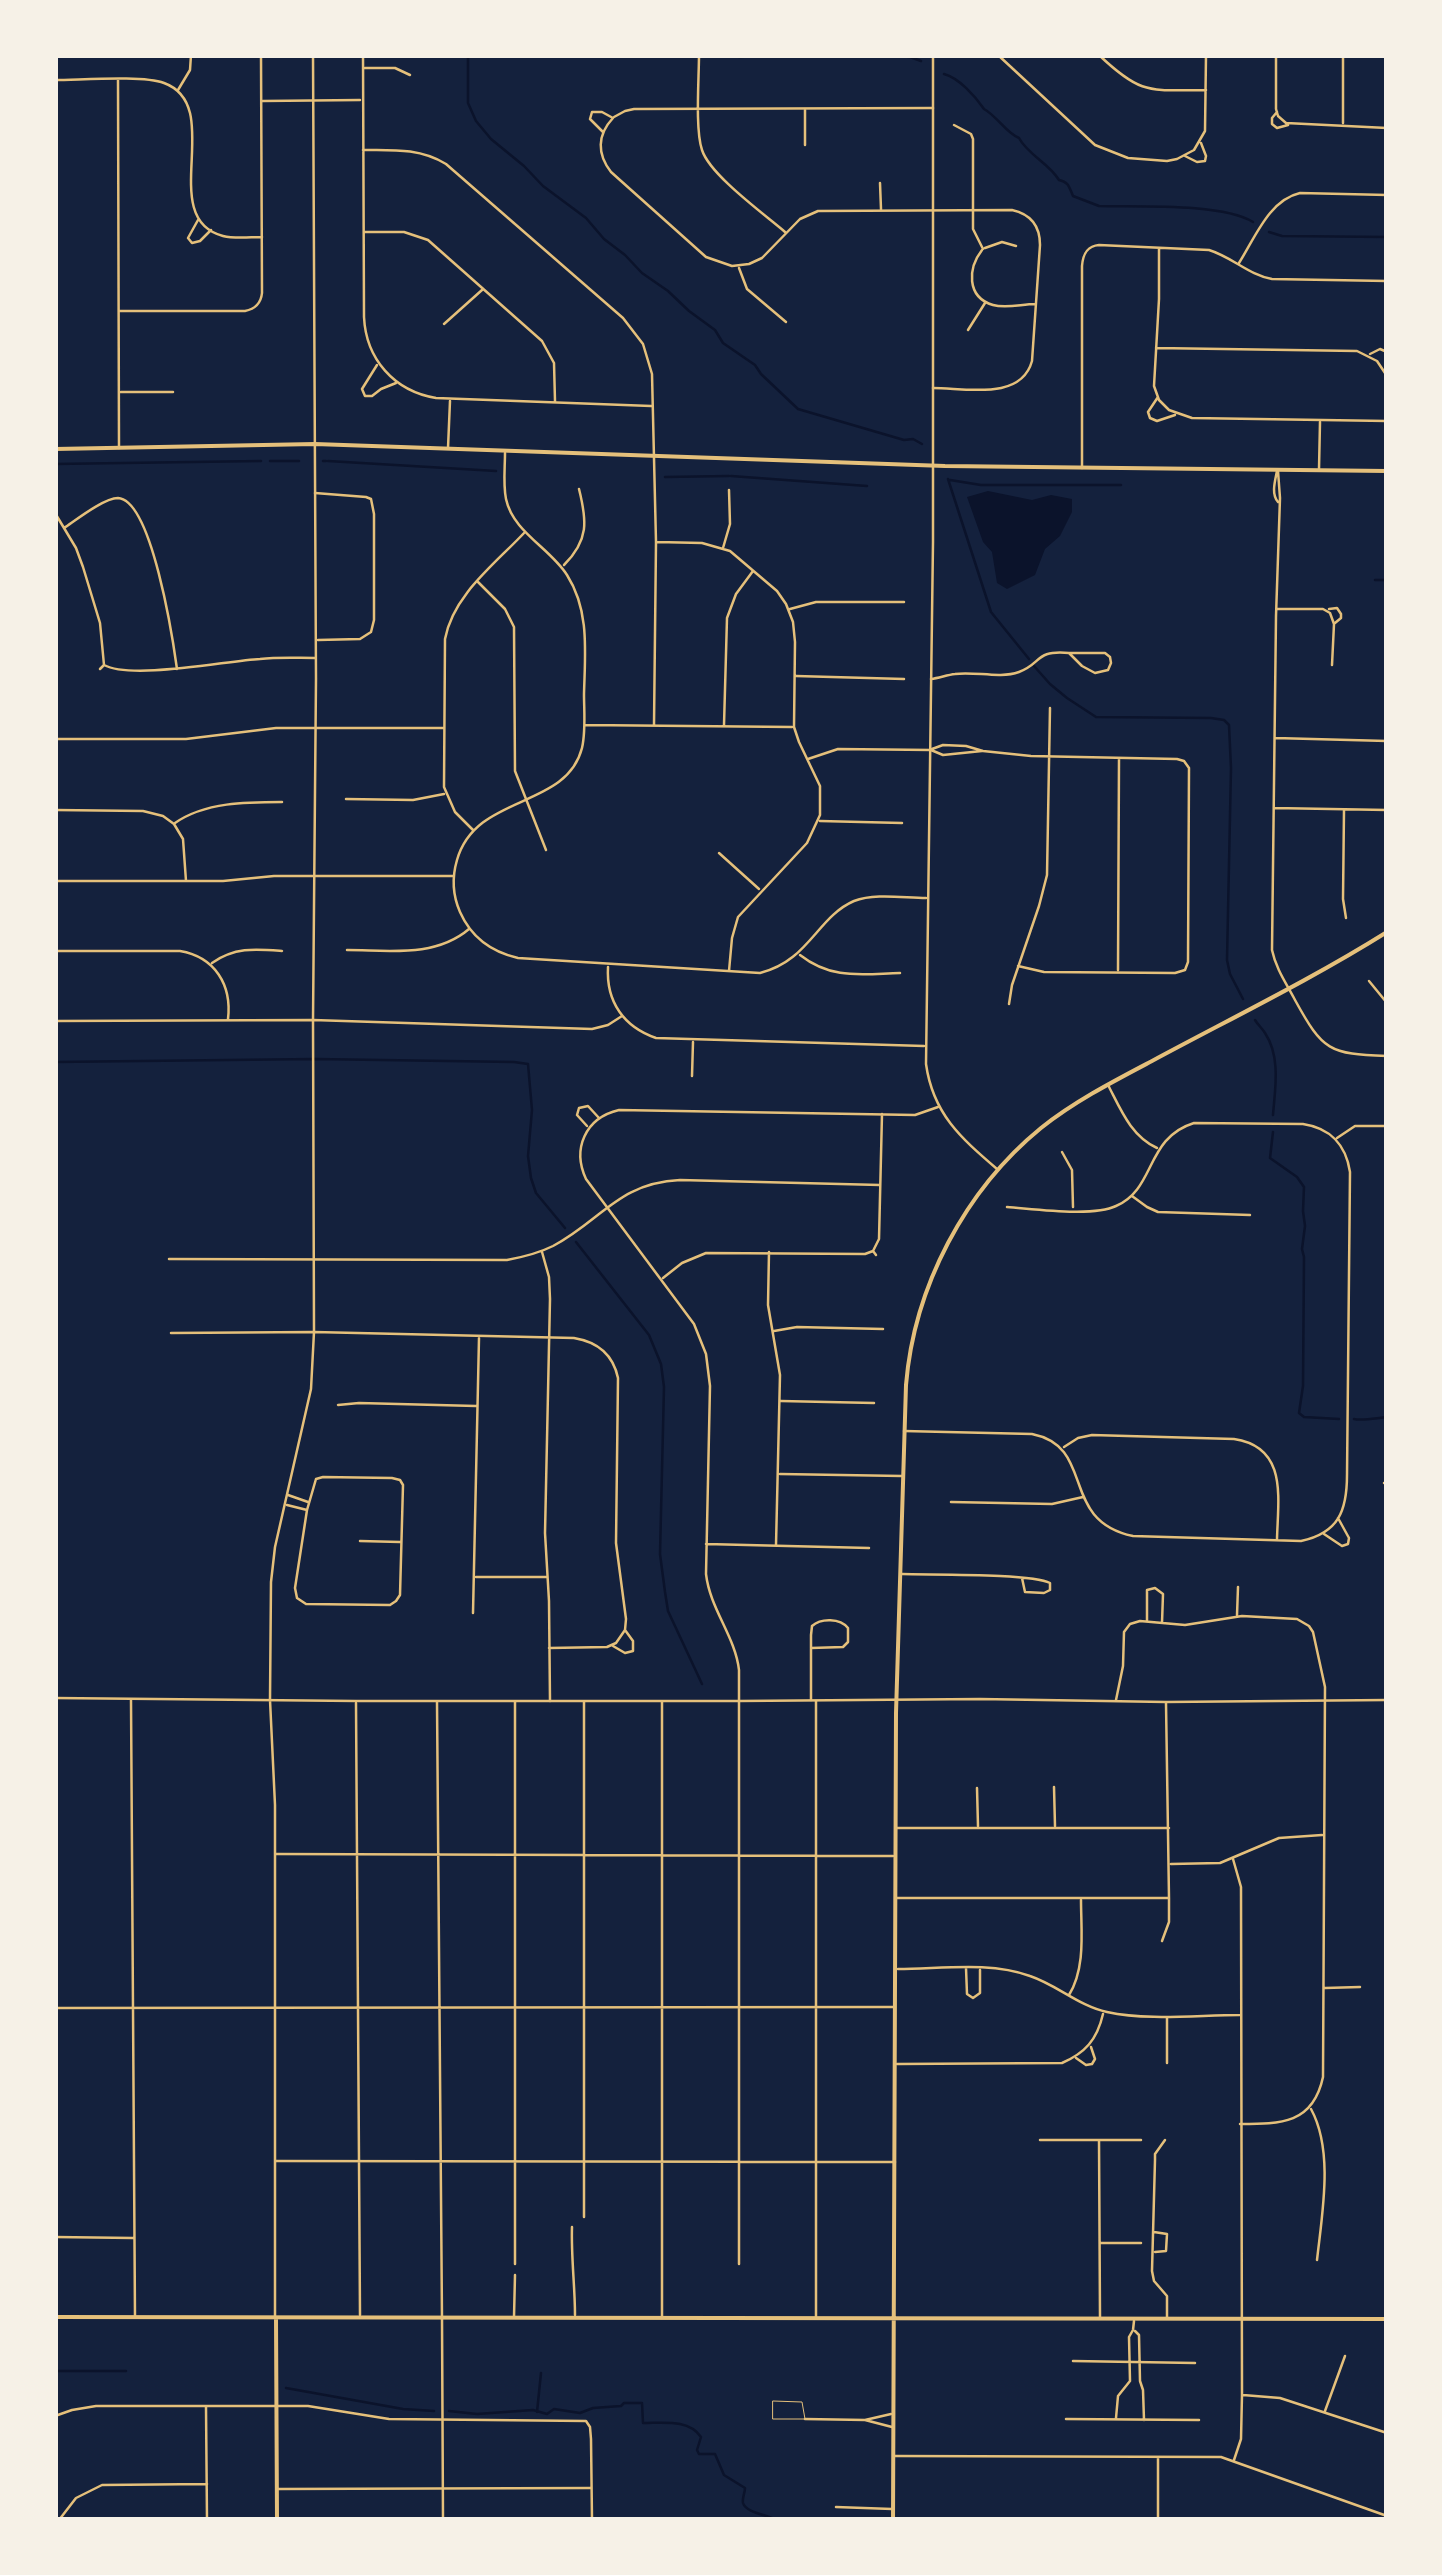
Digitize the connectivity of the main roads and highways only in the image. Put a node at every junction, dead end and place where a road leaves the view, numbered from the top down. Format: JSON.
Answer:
{"nodes":[{"id":1,"x":55,"y":449,"type":"edge"},
{"id":2,"x":1387,"y":471,"type":"edge"},
{"id":3,"x":1387,"y":932,"type":"edge"},
{"id":4,"x":55,"y":2317,"type":"edge"},
{"id":5,"x":276,"y":2318,"type":"junction"},
{"id":6,"x":894,"y":2319,"type":"junction"},
{"id":7,"x":1387,"y":2319,"type":"edge"},
{"id":8,"x":277,"y":2520,"type":"edge"},
{"id":9,"x":893,"y":2520,"type":"edge"}],
"edges":[{"from":1,"to":2,"type":"main road"},
{"from":3,"to":6,"type":"main road"},
{"from":4,"to":5,"type":"main road"},
{"from":5,"to":6,"type":"main road"},
{"from":5,"to":8,"type":"main road"},
{"from":6,"to":7,"type":"main road"},
{"from":6,"to":9,"type":"main road"}]}
